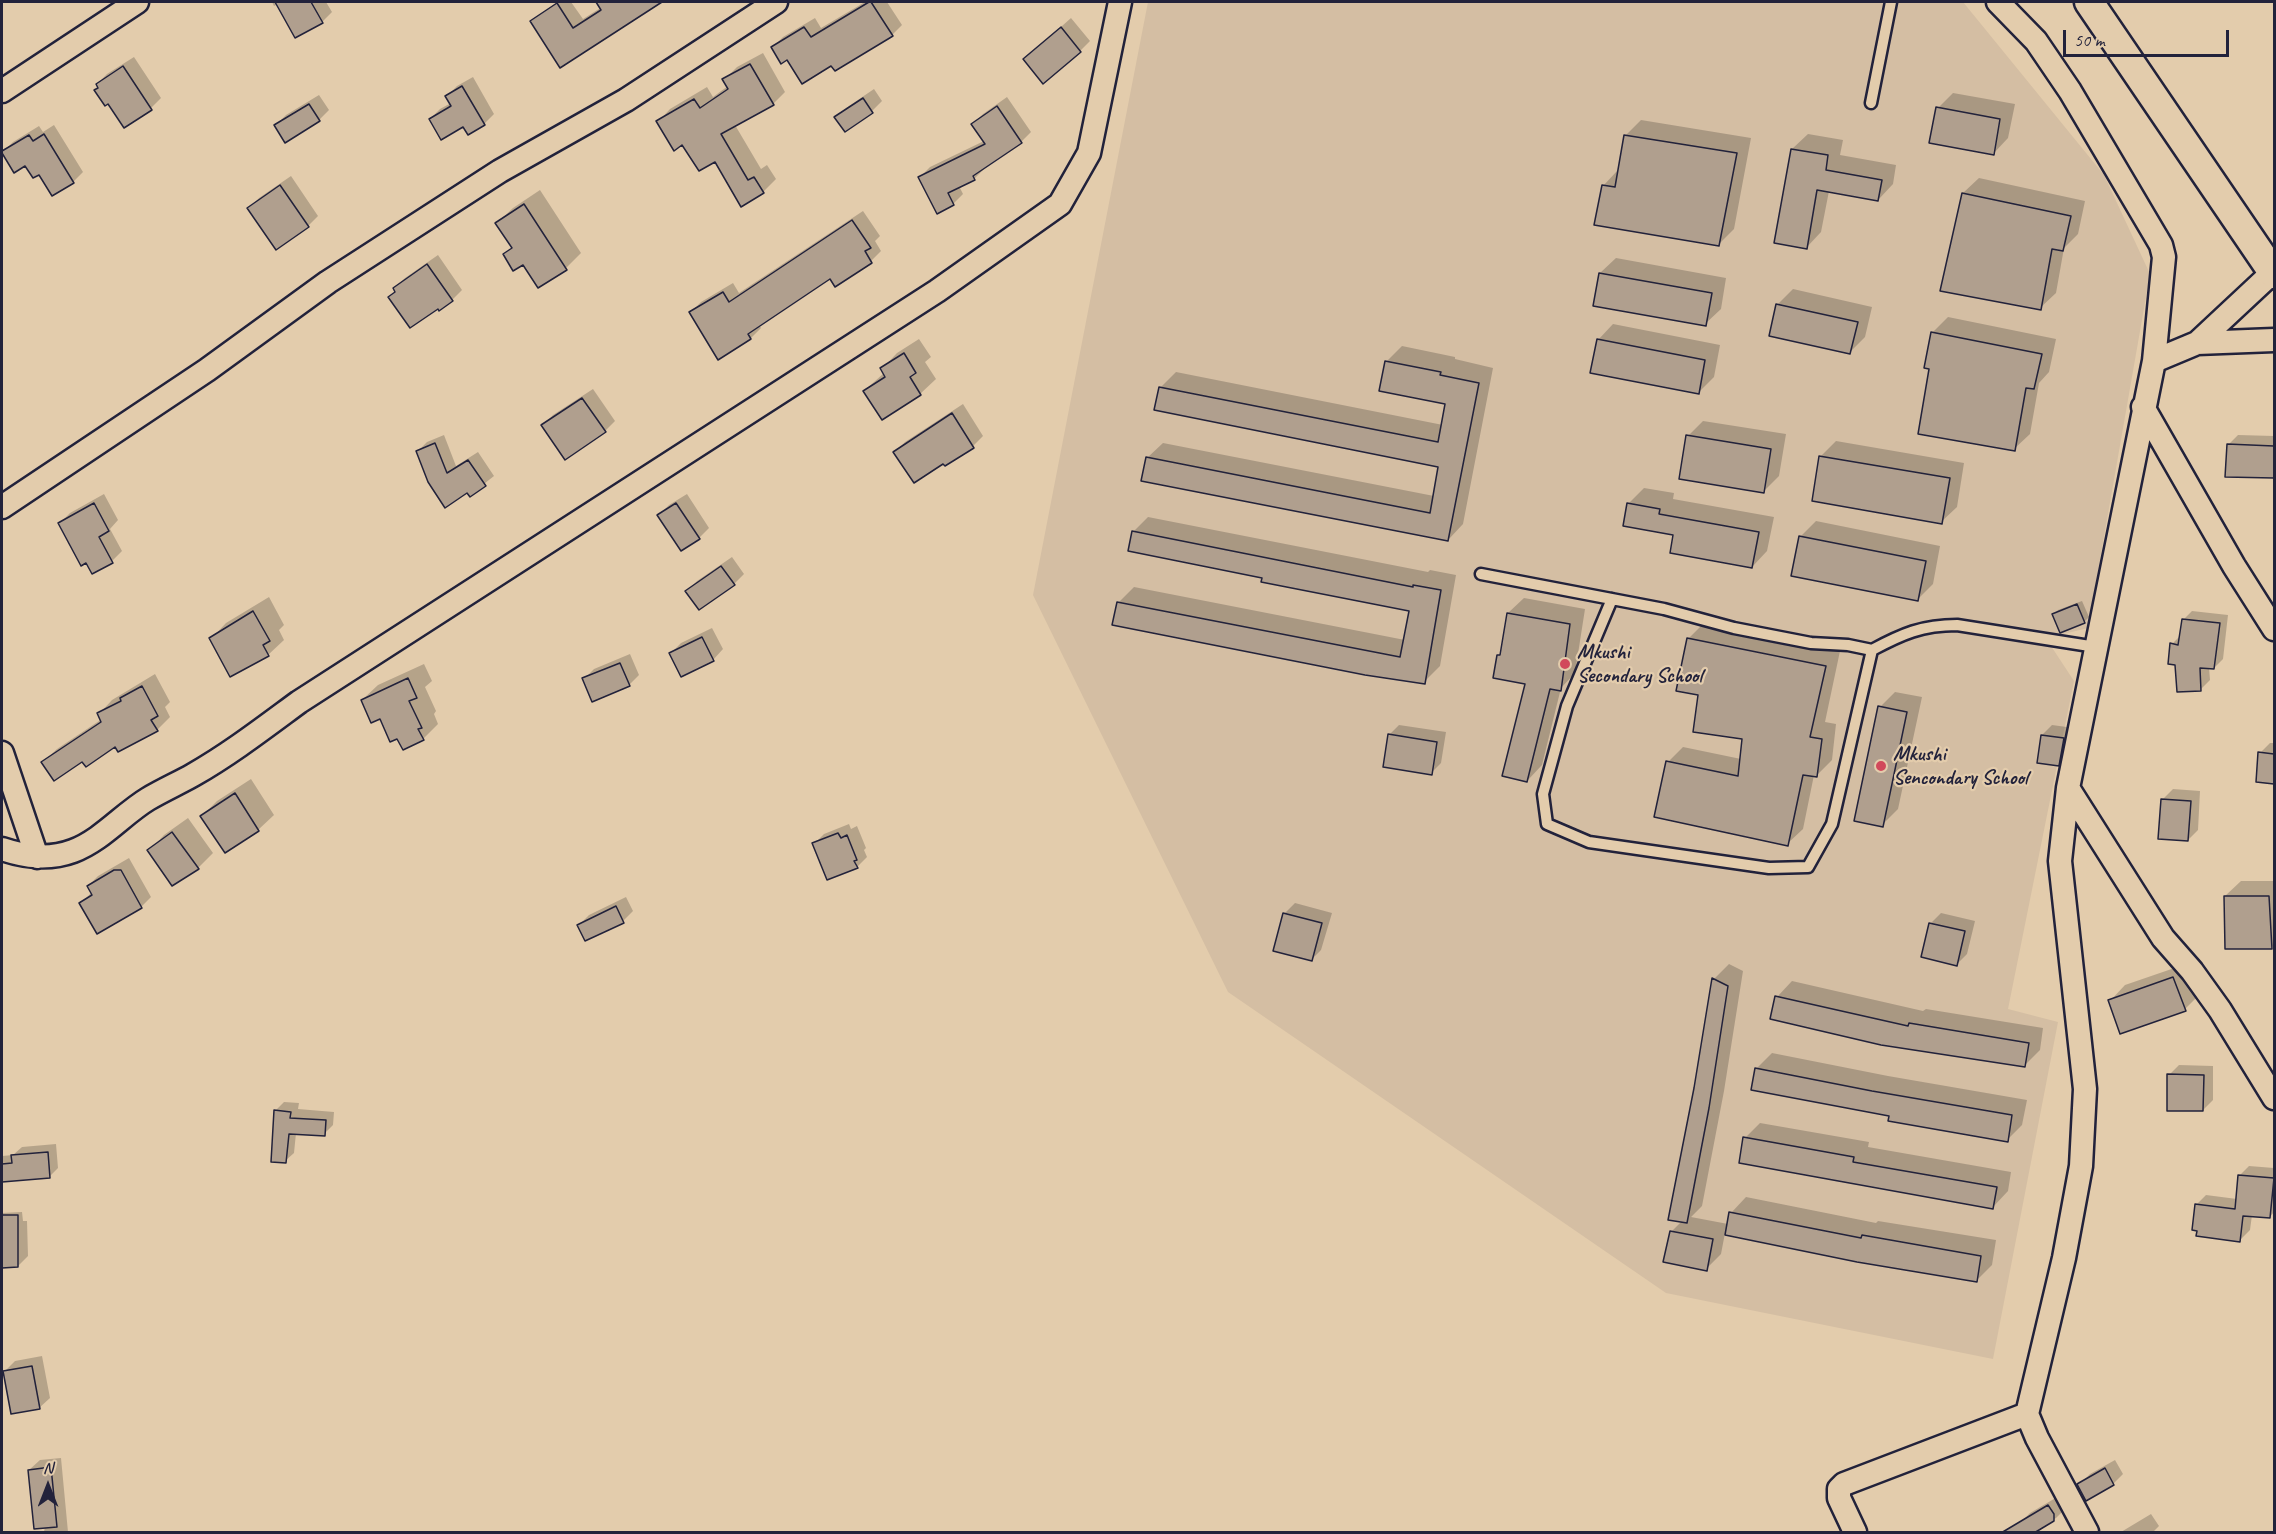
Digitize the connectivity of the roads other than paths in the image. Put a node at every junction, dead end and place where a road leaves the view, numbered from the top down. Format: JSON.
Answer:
{"nodes":[{"id":1,"x":137,"y":2,"type":"edge"},
{"id":2,"x":776,"y":2,"type":"edge"},
{"id":3,"x":1120,"y":2,"type":"edge"},
{"id":4,"x":1891,"y":2,"type":"edge"},
{"id":5,"x":1998,"y":2,"type":"edge"},
{"id":6,"x":2096,"y":3,"type":"edge"},
{"id":7,"x":2,"y":91,"type":"edge"},
{"id":8,"x":1871,"y":103,"type":"dead end"},
{"id":9,"x":2274,"y":273,"type":"edge"},
{"id":10,"x":2274,"y":340,"type":"edge"},
{"id":11,"x":2197,"y":343,"type":"junction"},
{"id":12,"x":2154,"y":362,"type":"junction"},
{"id":13,"x":2143,"y":407,"type":"junction"},
{"id":14,"x":2,"y":507,"type":"edge"},
{"id":15,"x":1481,"y":574,"type":"dead end"},
{"id":16,"x":1612,"y":599,"type":"junction"},
{"id":17,"x":2274,"y":629,"type":"edge"},
{"id":18,"x":2096,"y":647,"type":"junction"},
{"id":19,"x":1872,"y":650,"type":"junction"},
{"id":20,"x":2,"y":753,"type":"edge"},
{"id":21,"x":2068,"y":788,"type":"junction"},
{"id":22,"x":2,"y":849,"type":"edge"},
{"id":23,"x":37,"y":857,"type":"junction"},
{"id":24,"x":2274,"y":1098,"type":"edge"},
{"id":25,"x":2027,"y":1414,"type":"junction"},
{"id":26,"x":1855,"y":1533,"type":"edge"},
{"id":27,"x":2087,"y":1533,"type":"edge"}],
"edges":[{"from":1,"to":7,"type":"street"},
{"from":2,"to":14,"type":"street"},
{"from":3,"to":23,"type":"street"},
{"from":4,"to":8,"type":"lane"},
{"from":5,"to":12,"type":"street"},
{"from":6,"to":9,"type":"street"},
{"from":9,"to":11,"type":"street"},
{"from":10,"to":11,"type":"street"},
{"from":11,"to":12,"type":"street"},
{"from":12,"to":13,"type":"street"},
{"from":13,"to":17,"type":"street"},
{"from":13,"to":18,"type":"street"},
{"from":15,"to":16,"type":"lane"},
{"from":16,"to":19,"type":"lane"},
{"from":16,"to":19,"type":"lane"},
{"from":18,"to":19,"type":"lane"},
{"from":18,"to":21,"type":"street"},
{"from":20,"to":23,"type":"street"},
{"from":21,"to":24,"type":"street"},
{"from":21,"to":25,"type":"street"},
{"from":22,"to":23,"type":"street"},
{"from":25,"to":26,"type":"street"},
{"from":25,"to":27,"type":"street"}]}
